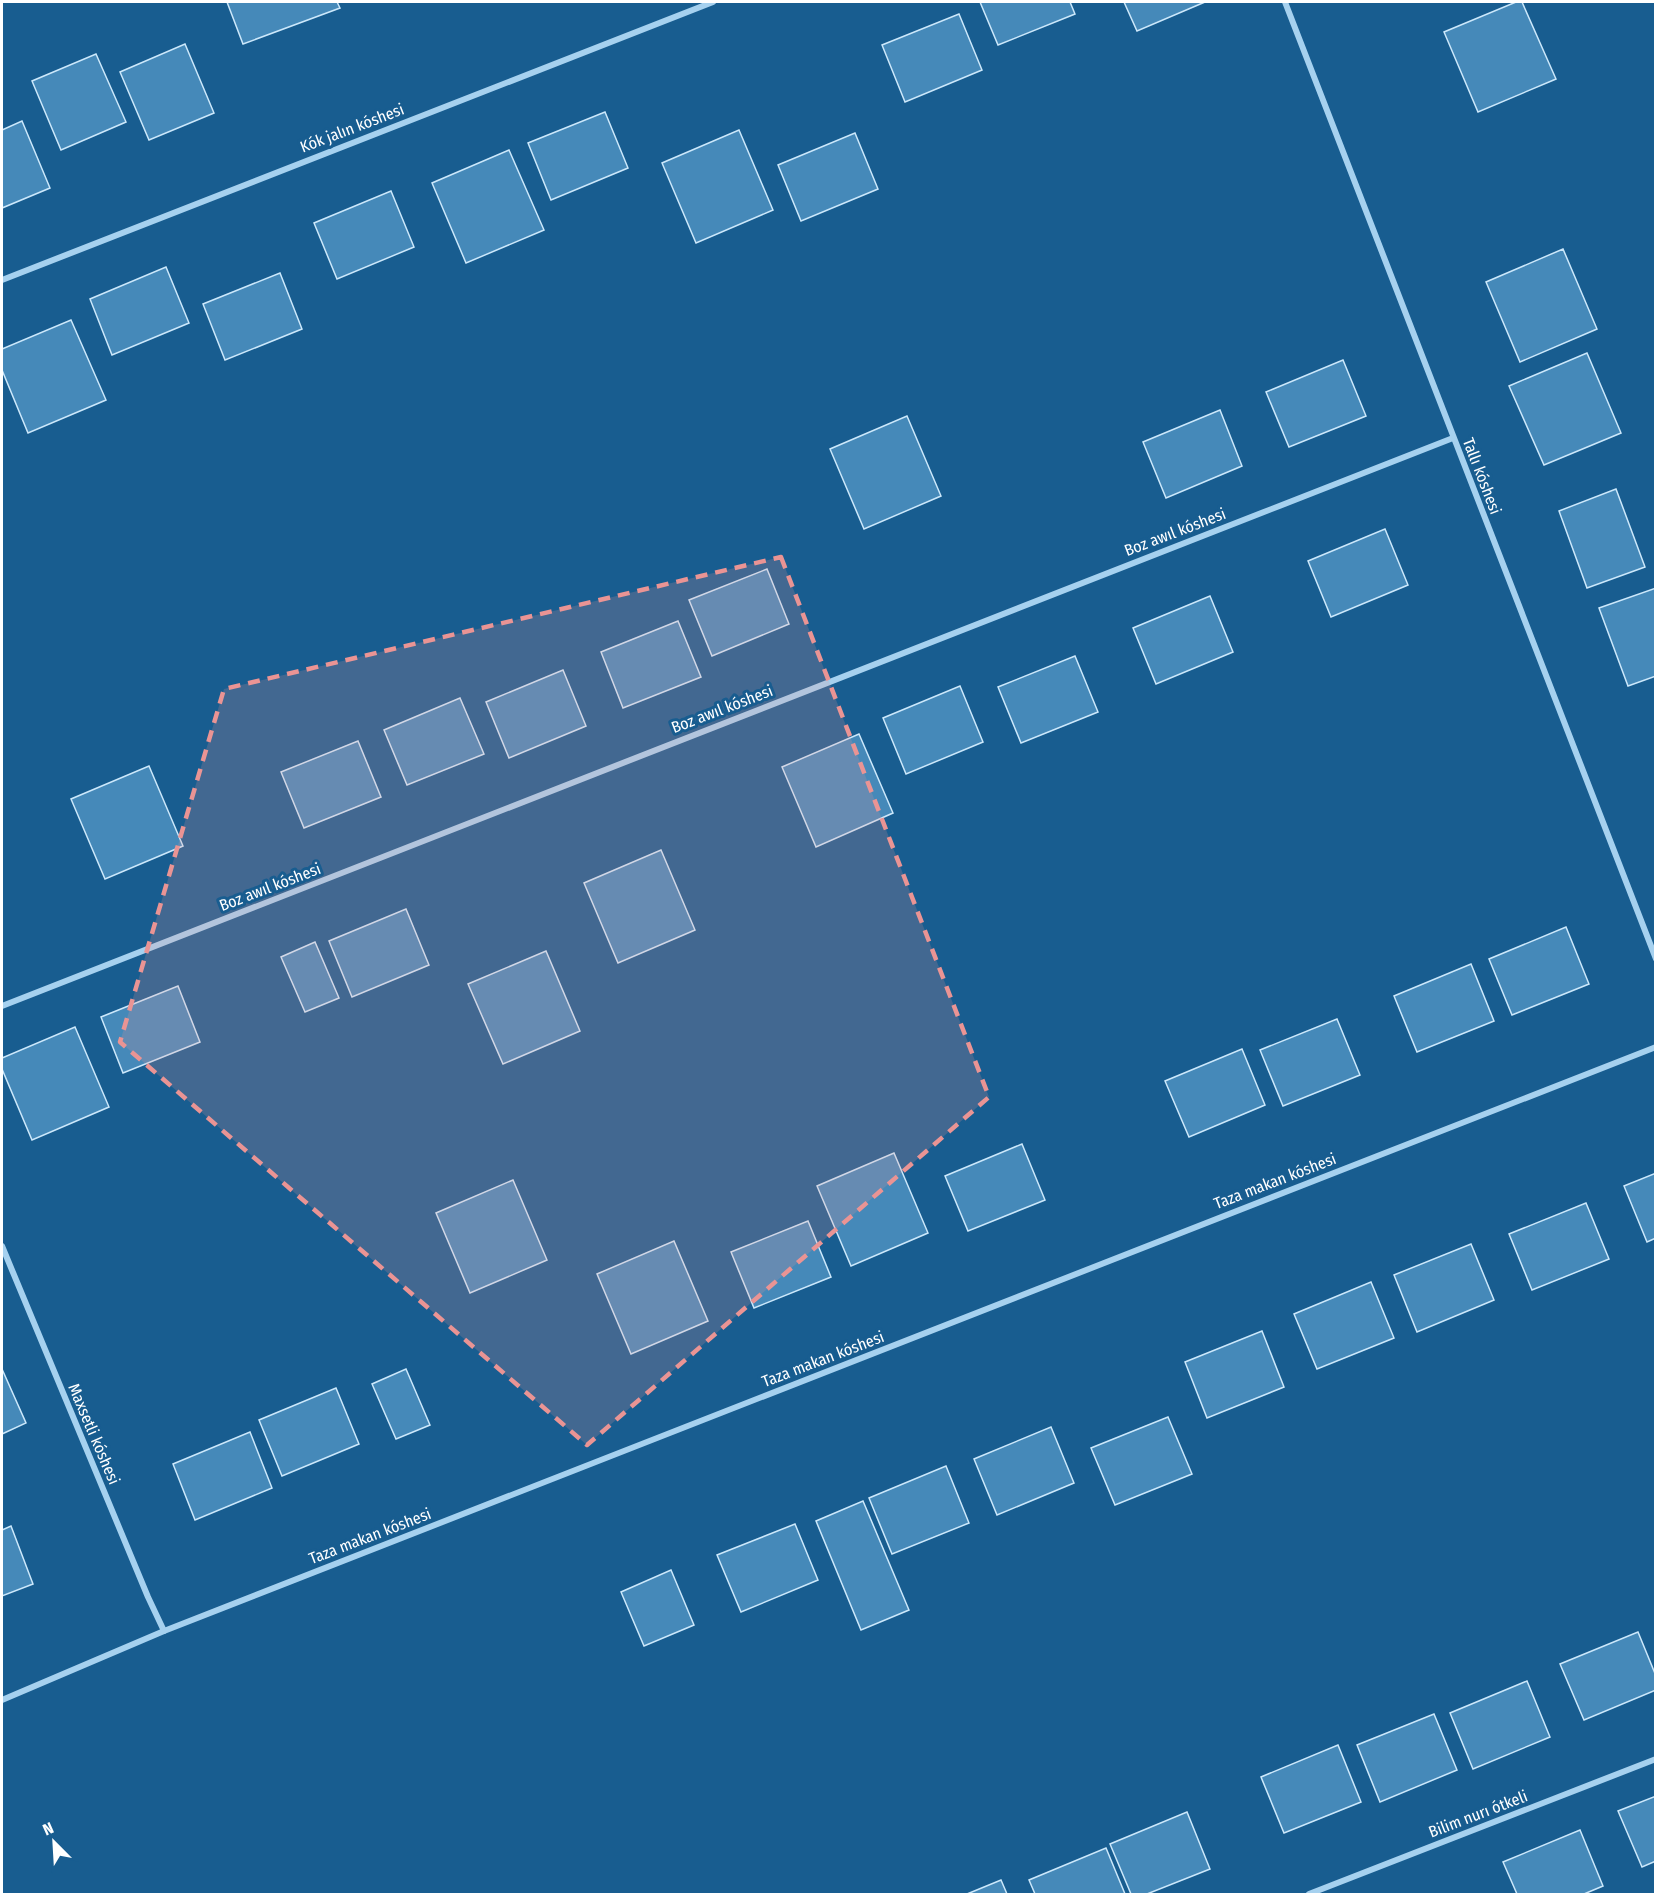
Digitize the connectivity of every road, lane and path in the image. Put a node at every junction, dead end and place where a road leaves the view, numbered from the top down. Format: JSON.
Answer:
{"nodes":[{"id":1,"x":713,"y":2,"type":"edge"},
{"id":2,"x":1285,"y":2,"type":"edge"},
{"id":3,"x":2,"y":280,"type":"edge"},
{"id":4,"x":1453,"y":438,"type":"junction"},
{"id":5,"x":1656,"y":959,"type":"edge"},
{"id":6,"x":2,"y":1006,"type":"edge"},
{"id":7,"x":1656,"y":1047,"type":"edge"},
{"id":8,"x":2,"y":1246,"type":"edge"},
{"id":9,"x":164,"y":1631,"type":"junction"},
{"id":10,"x":2,"y":1701,"type":"edge"},
{"id":11,"x":1656,"y":1759,"type":"edge"},
{"id":12,"x":1310,"y":1894,"type":"edge"}],
"edges":[{"from":1,"to":3,"type":"street","name":"Kók jalın kóshesi"},
{"from":2,"to":4,"type":"street","name":"Tallı kóshesi"},
{"from":4,"to":5,"type":"street","name":"Tallı kóshesi"},
{"from":4,"to":6,"type":"street","name":"Boz awıl kóshesi"},
{"from":7,"to":9,"type":"street","name":"Taza makan kóshesi"},
{"from":8,"to":9,"type":"street","name":"Maxsetli kóshesi"},
{"from":9,"to":10,"type":"street","name":"Taza makan kóshesi"},
{"from":11,"to":12,"type":"street","name":"Bilim nurı ótkeli"}]}
